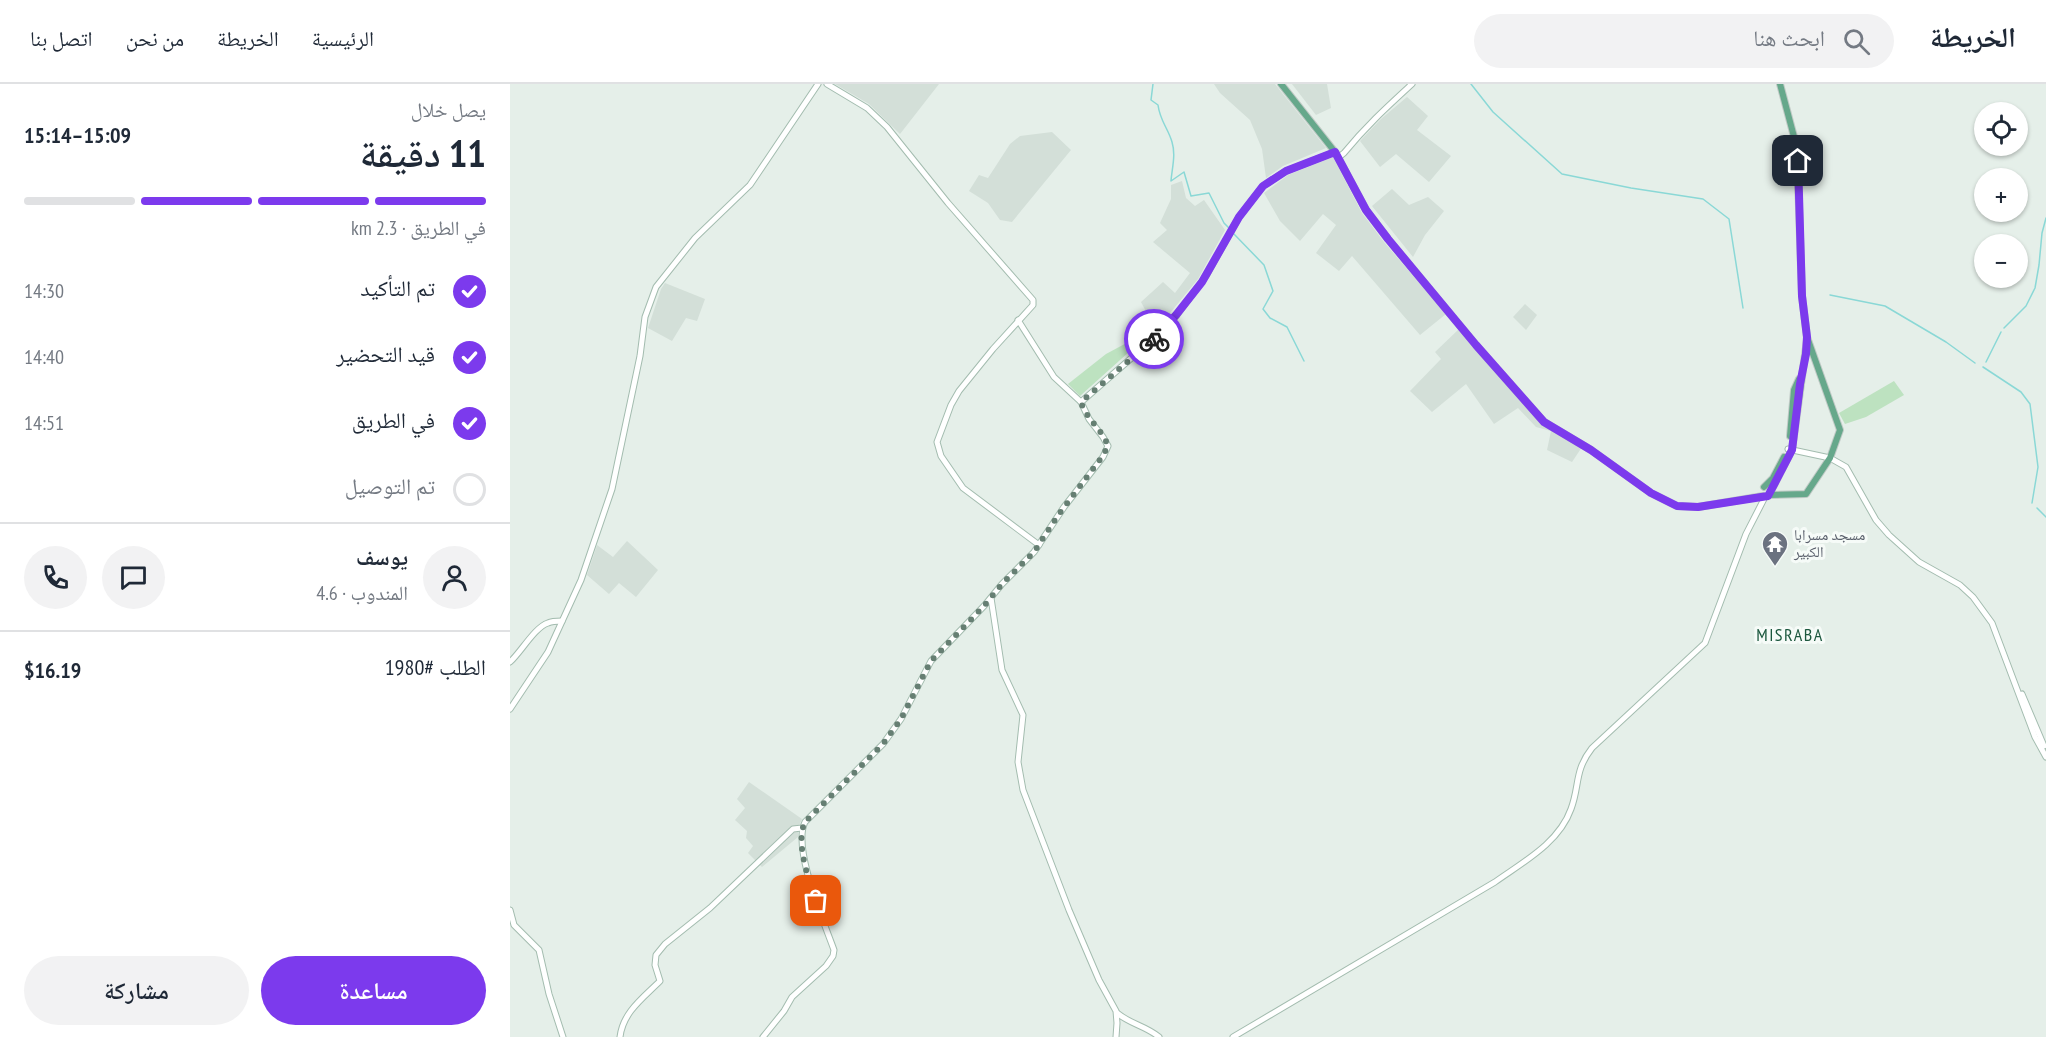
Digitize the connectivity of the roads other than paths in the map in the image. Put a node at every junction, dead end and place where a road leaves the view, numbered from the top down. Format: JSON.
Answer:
{"nodes":[{"id":1,"x":818,"y":84,"type":"edge"},
{"id":2,"x":827,"y":84,"type":"edge"},
{"id":3,"x":1281,"y":84,"type":"edge"},
{"id":4,"x":1412,"y":84,"type":"edge"},
{"id":5,"x":1780,"y":84,"type":"edge"},
{"id":6,"x":1337,"y":154,"type":"junction"},
{"id":7,"x":1018,"y":320,"type":"junction"},
{"id":8,"x":1807,"y":337,"type":"junction"},
{"id":9,"x":1081,"y":402,"type":"junction"},
{"id":10,"x":1790,"y":449,"type":"junction"},
{"id":11,"x":1830,"y":459,"type":"junction"},
{"id":12,"x":1767,"y":495,"type":"junction"},
{"id":13,"x":1039,"y":545,"type":"junction"},
{"id":14,"x":991,"y":598,"type":"junction"},
{"id":15,"x":562,"y":621,"type":"junction"},
{"id":16,"x":2002,"y":649,"type":"junction"},
{"id":17,"x":510,"y":662,"type":"edge"},
{"id":18,"x":510,"y":709,"type":"edge"},
{"id":19,"x":2046,"y":751,"type":"edge"},
{"id":20,"x":2046,"y":757,"type":"edge"},
{"id":21,"x":802,"y":828,"type":"junction"},
{"id":22,"x":510,"y":910,"type":"edge"},
{"id":23,"x":1116,"y":1011,"type":"junction"},
{"id":24,"x":563,"y":1037,"type":"edge"},
{"id":25,"x":620,"y":1037,"type":"edge"},
{"id":26,"x":763,"y":1037,"type":"edge"},
{"id":27,"x":1116,"y":1037,"type":"edge"},
{"id":28,"x":1159,"y":1037,"type":"edge"},
{"id":29,"x":1233,"y":1037,"type":"edge"}],
"edges":[{"from":1,"to":15,"type":"street"},
{"from":2,"to":7,"type":"street"},
{"from":3,"to":6,"type":"main road"},
{"from":4,"to":6,"type":"street"},
{"from":5,"to":8,"type":"main road"},
{"from":6,"to":9,"type":"street"},
{"from":6,"to":12,"type":"main road"},
{"from":7,"to":9,"type":"street"},
{"from":7,"to":13,"type":"street"},
{"from":8,"to":10,"type":"main road"},
{"from":8,"to":11,"type":"main road"},
{"from":9,"to":13,"type":"street"},
{"from":10,"to":11,"type":"street"},
{"from":10,"to":12,"type":"main road"},
{"from":10,"to":12,"type":"main road"},
{"from":11,"to":12,"type":"main road"},
{"from":11,"to":16,"type":"street"},
{"from":12,"to":29,"type":"street"},
{"from":13,"to":14,"type":"street"},
{"from":14,"to":21,"type":"street"},
{"from":14,"to":23,"type":"street"},
{"from":15,"to":17,"type":"street"},
{"from":15,"to":18,"type":"street"},
{"from":16,"to":19,"type":"street"},
{"from":16,"to":20,"type":"street"},
{"from":21,"to":25,"type":"street"},
{"from":21,"to":26,"type":"street"},
{"from":22,"to":24,"type":"street"},
{"from":23,"to":27,"type":"street"},
{"from":23,"to":28,"type":"street"}]}
